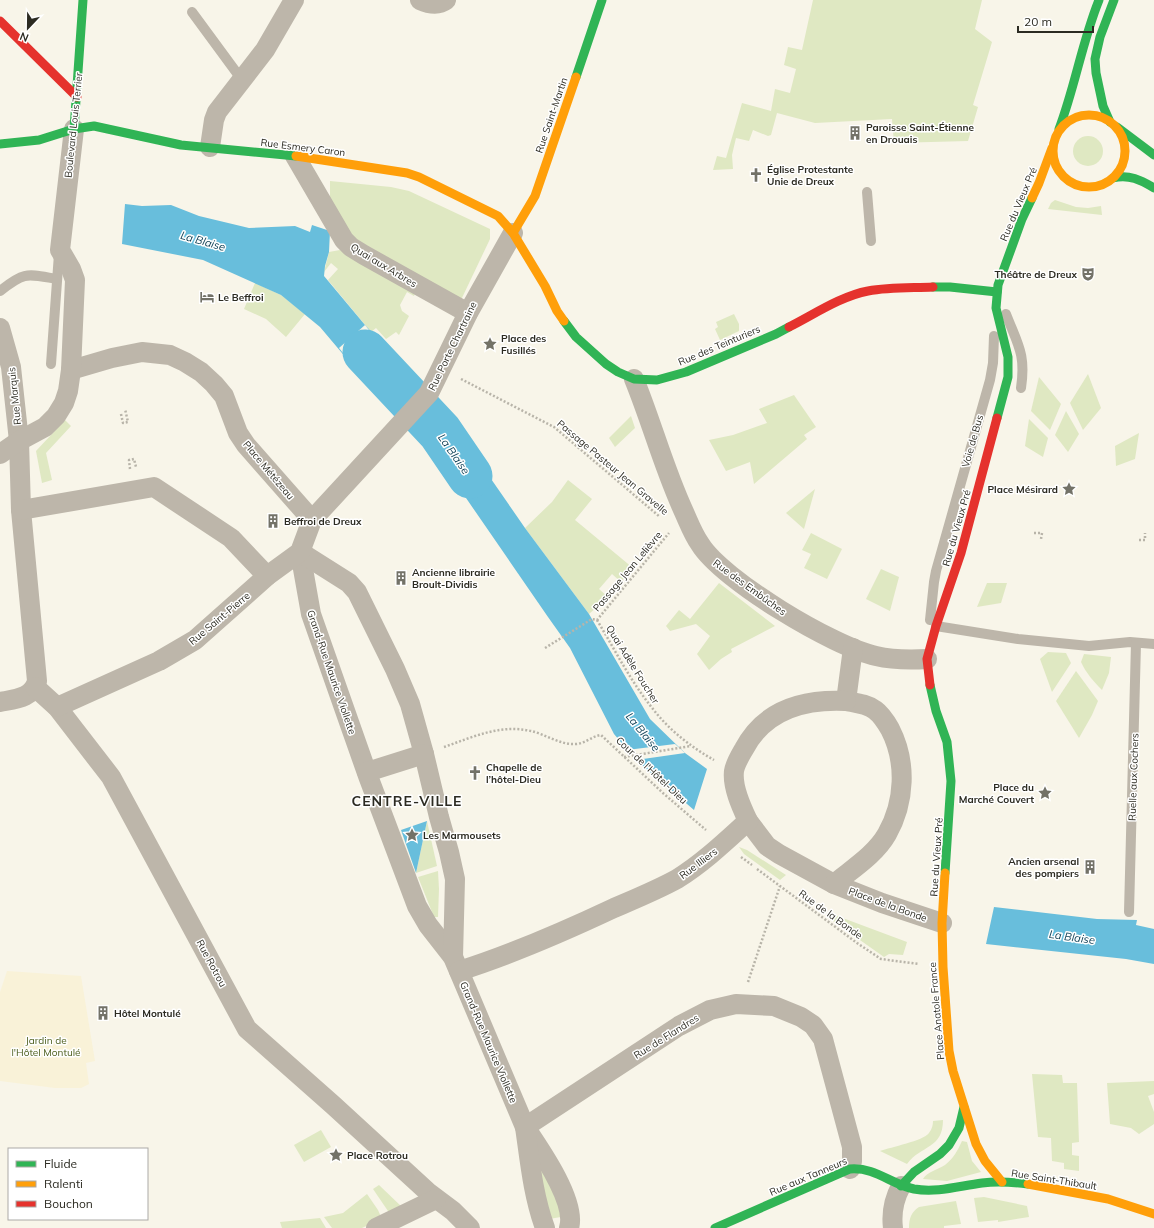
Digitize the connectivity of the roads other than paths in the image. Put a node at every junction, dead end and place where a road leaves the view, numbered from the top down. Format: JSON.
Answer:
{"nodes":[{"id":1,"x":83,"y":0,"type":"edge"},
{"id":2,"x":294,"y":0,"type":"edge"},
{"id":3,"x":420,"y":0,"type":"edge"},
{"id":4,"x":446,"y":0,"type":"edge"},
{"id":5,"x":602,"y":0,"type":"edge"},
{"id":6,"x":1099,"y":0,"type":"edge"},
{"id":7,"x":1114,"y":0,"type":"edge"},
{"id":8,"x":192,"y":12,"type":"dead end"},
{"id":9,"x":0,"y":21,"type":"edge"},
{"id":10,"x":242,"y":80,"type":"junction"},
{"id":11,"x":77,"y":98,"type":"junction"},
{"id":12,"x":1113,"y":124,"type":"junction"},
{"id":13,"x":74,"y":129,"type":"junction"},
{"id":14,"x":1059,"y":129,"type":"junction"},
{"id":15,"x":0,"y":144,"type":"edge"},
{"id":16,"x":210,"y":147,"type":"junction"},
{"id":17,"x":1052,"y":148,"type":"junction"},
{"id":18,"x":295,"y":156,"type":"junction"},
{"id":19,"x":1154,"y":156,"type":"edge"},
{"id":20,"x":1113,"y":178,"type":"junction"},
{"id":21,"x":1154,"y":188,"type":"edge"},
{"id":22,"x":867,"y":192,"type":"dead end"},
{"id":23,"x":513,"y":233,"type":"junction"},
{"id":24,"x":871,"y":241,"type":"dead end"},
{"id":25,"x":60,"y":250,"type":"junction"},
{"id":26,"x":57,"y":280,"type":"junction"},
{"id":27,"x":0,"y":291,"type":"edge"},
{"id":28,"x":997,"y":292,"type":"junction"},
{"id":29,"x":468,"y":313,"type":"junction"},
{"id":30,"x":0,"y":328,"type":"edge"},
{"id":31,"x":51,"y":364,"type":"dead end"},
{"id":32,"x":71,"y":370,"type":"junction"},
{"id":33,"x":634,"y":379,"type":"junction"},
{"id":34,"x":1021,"y":388,"type":"dead end"},
{"id":35,"x":19,"y":441,"type":"junction"},
{"id":36,"x":0,"y":454,"type":"edge"},
{"id":37,"x":21,"y":510,"type":"junction"},
{"id":38,"x":312,"y":520,"type":"junction"},
{"id":39,"x":300,"y":552,"type":"junction"},
{"id":40,"x":267,"y":576,"type":"junction"},
{"id":41,"x":936,"y":626,"type":"junction"},
{"id":42,"x":1136,"y":643,"type":"junction"},
{"id":43,"x":1154,"y":644,"type":"edge"},
{"id":44,"x":853,"y":648,"type":"junction"},
{"id":45,"x":928,"y":659,"type":"junction"},
{"id":46,"x":35,"y":687,"type":"junction"},
{"id":47,"x":846,"y":701,"type":"junction"},
{"id":48,"x":0,"y":702,"type":"edge"},
{"id":49,"x":57,"y":707,"type":"junction"},
{"id":50,"x":424,"y":754,"type":"junction"},
{"id":51,"x":367,"y":772,"type":"junction"},
{"id":52,"x":748,"y":821,"type":"junction"},
{"id":53,"x":834,"y":884,"type":"junction"},
{"id":54,"x":1129,"y":912,"type":"dead end"},
{"id":55,"x":942,"y":922,"type":"junction"},
{"id":56,"x":456,"y":964,"type":"junction"},
{"id":57,"x":964,"y":1107,"type":"junction"},
{"id":58,"x":526,"y":1127,"type":"junction"},
{"id":59,"x":850,"y":1169,"type":"junction"},
{"id":60,"x":1002,"y":1182,"type":"junction"},
{"id":61,"x":901,"y":1186,"type":"junction"},
{"id":62,"x":436,"y":1199,"type":"junction"},
{"id":63,"x":1154,"y":1214,"type":"edge"},
{"id":64,"x":376,"y":1228,"type":"edge"},
{"id":65,"x":470,"y":1228,"type":"edge"},
{"id":66,"x":545,"y":1228,"type":"edge"},
{"id":67,"x":569,"y":1228,"type":"edge"},
{"id":68,"x":716,"y":1228,"type":"edge"},
{"id":69,"x":893,"y":1228,"type":"edge"}],
"edges":[{"from":1,"to":11,"type":"street","name":"Boulevard Louis Terrier"},
{"from":2,"to":10,"type":"street"},
{"from":3,"to":4,"type":"street"},
{"from":5,"to":23,"type":"street","name":"Rue Saint-Martin"},
{"from":6,"to":14,"type":"street"},
{"from":7,"to":12,"type":"street"},
{"from":8,"to":10,"type":"lane"},
{"from":9,"to":11,"type":"street"},
{"from":10,"to":16,"type":"street"},
{"from":11,"to":13,"type":"street","name":"Boulevard Louis Terrier"},
{"from":12,"to":14,"type":"street"},
{"from":12,"to":19,"type":"street"},
{"from":12,"to":20,"type":"street"},
{"from":13,"to":15,"type":"street","name":"Rue Esmery Caron"},
{"from":13,"to":16,"type":"street","name":"Rue Esmery Caron"},
{"from":13,"to":25,"type":"street","name":"Boulevard Louis Terrier"},
{"from":14,"to":17,"type":"street"},
{"from":16,"to":18,"type":"street","name":"Rue Esmery Caron"},
{"from":17,"to":20,"type":"street"},
{"from":17,"to":28,"type":"street","name":"Rue du Vieux Pré"},
{"from":18,"to":23,"type":"street","name":"Rue Esmery Caron"},
{"from":18,"to":29,"type":"street","name":"Quai aux Arbres"},
{"from":20,"to":21,"type":"street"},
{"from":22,"to":24,"type":"lane"},
{"from":23,"to":29,"type":"street","name":"Rue Porte Chartraine"},
{"from":23,"to":33,"type":"street","name":"Rue des Teinturiers"},
{"from":25,"to":26,"type":"lane","name":"Boulevard Louis Terrier"},
{"from":25,"to":32,"type":"street"},
{"from":26,"to":27,"type":"lane"},
{"from":26,"to":31,"type":"lane","name":"Boulevard Louis Terrier"},
{"from":28,"to":33,"type":"street","name":"Rue des Teinturiers"},
{"from":28,"to":34,"type":"lane"},
{"from":28,"to":41,"type":"street","name":"Rue du Vieux Pré"},
{"from":28,"to":45,"type":"lane","name":"Voie de Bus"},
{"from":29,"to":38,"type":"street","name":"Rue Porte Chartraine"},
{"from":30,"to":35,"type":"street","name":"Rue Marquis"},
{"from":32,"to":35,"type":"street"},
{"from":32,"to":38,"type":"street","name":"Place Métézeau"},
{"from":33,"to":44,"type":"street","name":"Rue des Embûches"},
{"from":35,"to":36,"type":"street"},
{"from":35,"to":37,"type":"street"},
{"from":37,"to":40,"type":"street"},
{"from":37,"to":46,"type":"street"},
{"from":38,"to":39,"type":"street"},
{"from":39,"to":40,"type":"street","name":"Rue Saint-Pierre"},
{"from":39,"to":50,"type":"street","name":"Grand-Rue Maurice Viollette"},
{"from":39,"to":51,"type":"street","name":"Grand-Rue Maurice Viollette"},
{"from":40,"to":49,"type":"street","name":"Rue Saint-Pierre"},
{"from":41,"to":42,"type":"lane"},
{"from":41,"to":45,"type":"street","name":"Rue du Vieux Pré"},
{"from":42,"to":43,"type":"lane"},
{"from":42,"to":54,"type":"lane","name":"Ruelle aux Cochers"},
{"from":44,"to":45,"type":"street","name":"Rue des Embûches"},
{"from":44,"to":47,"type":"street"},
{"from":45,"to":55,"type":"street","name":"Rue du Vieux Pré"},
{"from":46,"to":48,"type":"street"},
{"from":46,"to":49,"type":"street","name":"Rue Rotrou"},
{"from":47,"to":52,"type":"street"},
{"from":47,"to":53,"type":"street","name":"Place de la Bonde"},
{"from":49,"to":62,"type":"street","name":"Rue Rotrou"},
{"from":50,"to":51,"type":"street"},
{"from":50,"to":56,"type":"street","name":"Grand-Rue Maurice Viollette"},
{"from":51,"to":56,"type":"street","name":"Grand-Rue Maurice Viollette"},
{"from":52,"to":53,"type":"street","name":"Place de la Bonde"},
{"from":52,"to":56,"type":"street","name":"Rue Illiers"},
{"from":53,"to":55,"type":"street","name":"Place de la Bonde"},
{"from":55,"to":57,"type":"street","name":"Place Anatole France"},
{"from":56,"to":58,"type":"street","name":"Grand-Rue Maurice Viollette"},
{"from":57,"to":60,"type":"street","name":"Place Anatole France"},
{"from":57,"to":61,"type":"street"},
{"from":58,"to":59,"type":"street","name":"Rue de Flandres"},
{"from":58,"to":66,"type":"street","name":"Grand-Rue Maurice Viollette"},
{"from":58,"to":67,"type":"street","name":"Grand-Rue Maurice Viollette"},
{"from":59,"to":61,"type":"street","name":"Rue aux Tanneurs"},
{"from":59,"to":68,"type":"street","name":"Rue aux Tanneurs"},
{"from":60,"to":61,"type":"street","name":"Rue Saint-Thibault"},
{"from":60,"to":63,"type":"street","name":"Rue Saint-Thibault"},
{"from":61,"to":69,"type":"street"},
{"from":62,"to":64,"type":"street"},
{"from":62,"to":65,"type":"street","name":"Rue Rotrou"}]}
